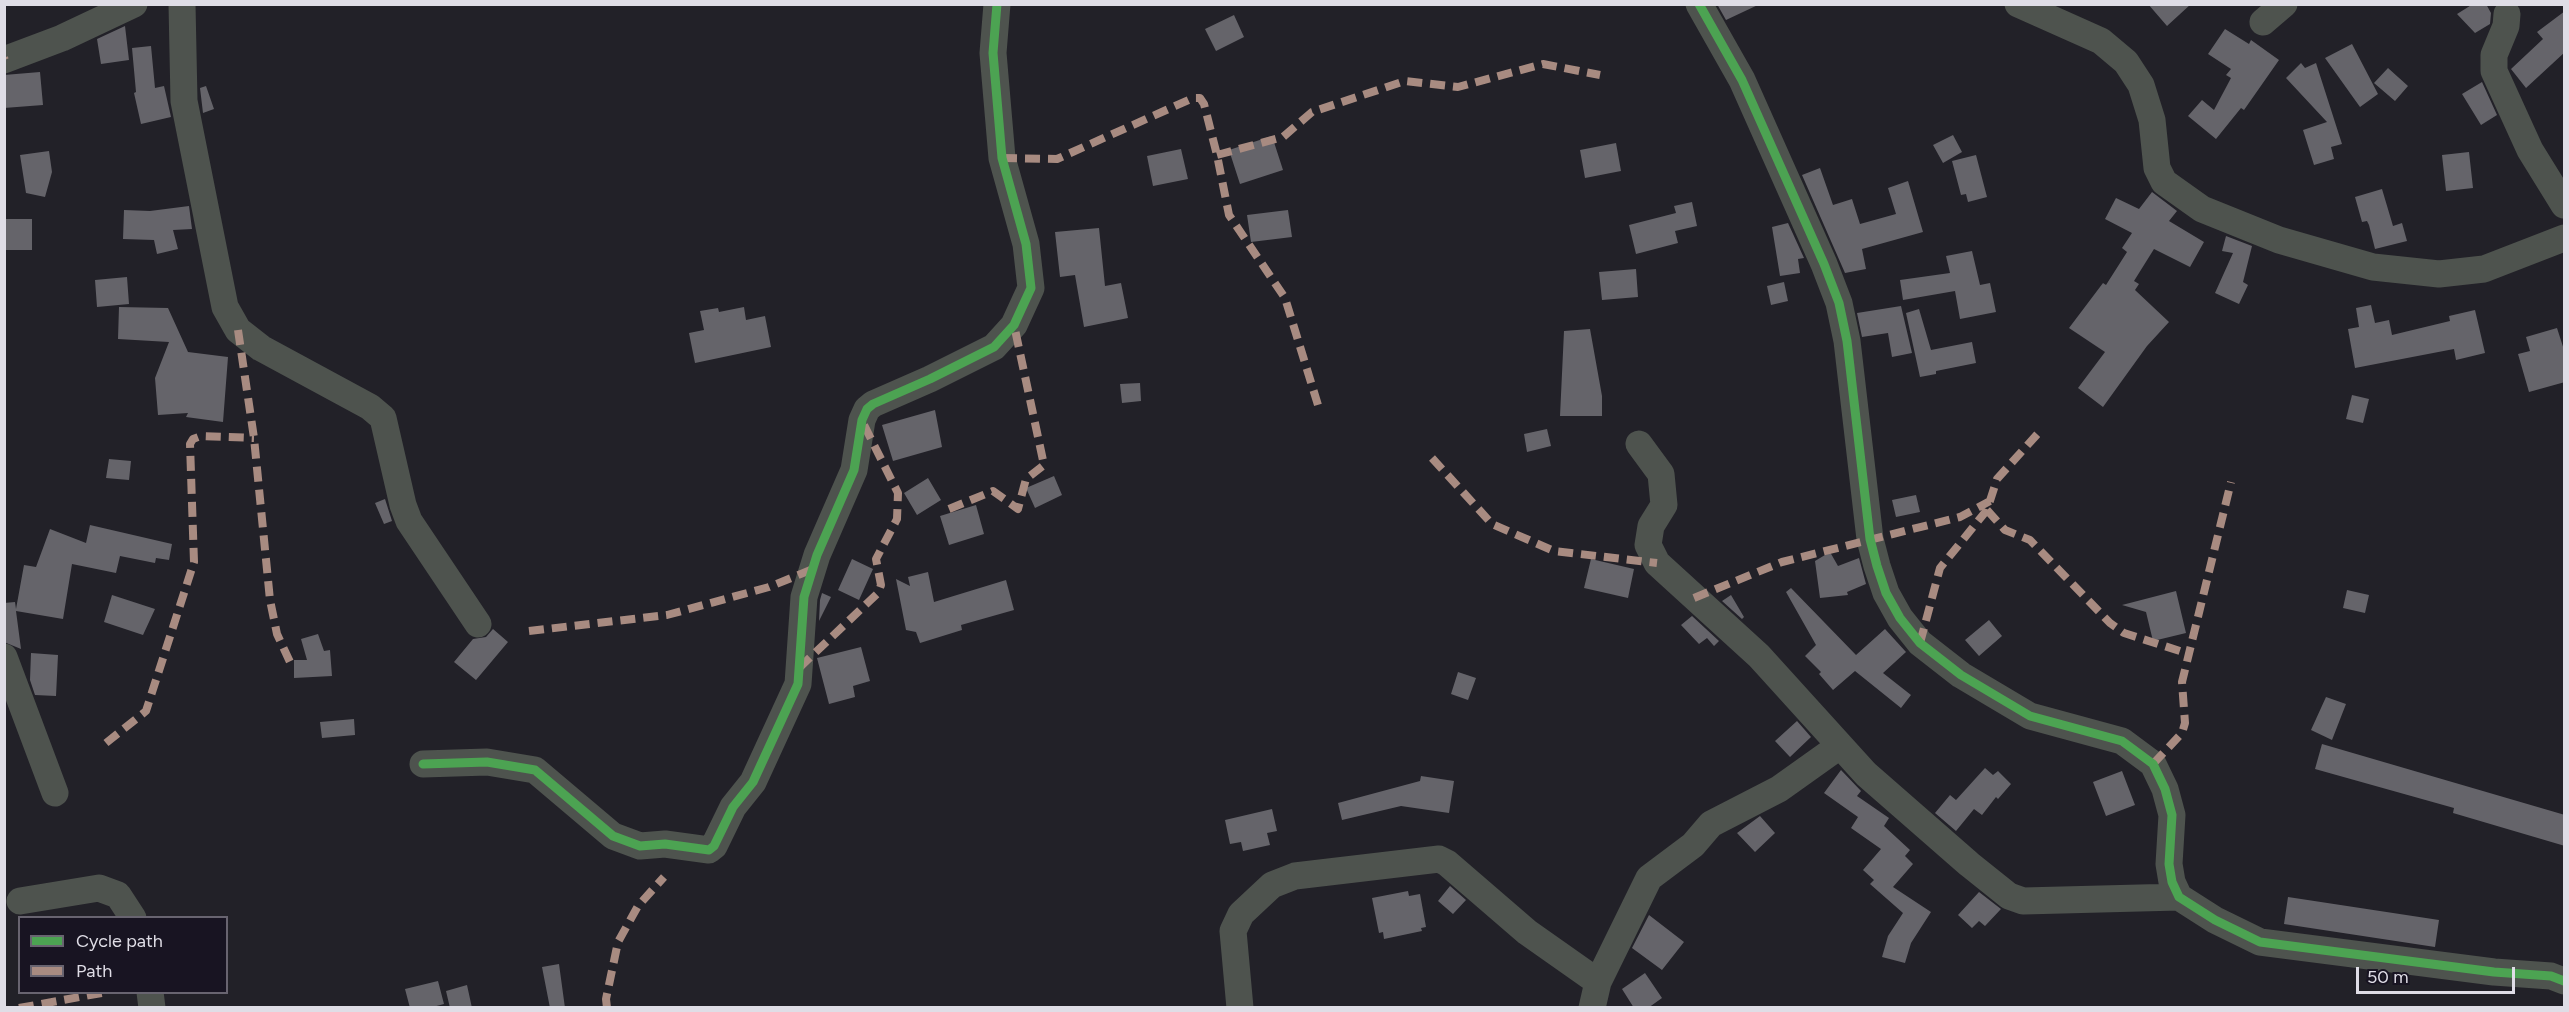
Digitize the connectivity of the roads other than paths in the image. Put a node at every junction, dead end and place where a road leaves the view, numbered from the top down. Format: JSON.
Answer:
{"nodes":[{"id":1,"x":134,"y":4,"type":"edge"},
{"id":2,"x":182,"y":4,"type":"edge"},
{"id":3,"x":997,"y":4,"type":"edge"},
{"id":4,"x":1699,"y":4,"type":"edge"},
{"id":5,"x":2018,"y":4,"type":"edge"},
{"id":6,"x":2284,"y":4,"type":"edge"},
{"id":7,"x":2507,"y":14,"type":"dead end"},
{"id":8,"x":2263,"y":22,"type":"dead end"},
{"id":9,"x":4,"y":60,"type":"edge"},
{"id":10,"x":2565,"y":205,"type":"edge"},
{"id":11,"x":2565,"y":238,"type":"edge"},
{"id":12,"x":1639,"y":444,"type":"dead end"},
{"id":13,"x":478,"y":624,"type":"dead end"},
{"id":14,"x":4,"y":657,"type":"edge"},
{"id":15,"x":1838,"y":747,"type":"junction"},
{"id":16,"x":423,"y":764,"type":"dead end"},
{"id":17,"x":55,"y":793,"type":"dead end"},
{"id":18,"x":2179,"y":897,"type":"junction"},
{"id":19,"x":20,"y":901,"type":"dead end"},
{"id":20,"x":132,"y":916,"type":"edge"},
{"id":21,"x":2565,"y":981,"type":"edge"},
{"id":22,"x":1595,"y":995,"type":"edge"},
{"id":23,"x":1240,"y":1008,"type":"edge"}],
"edges":[{"from":1,"to":9,"type":"street"},
{"from":2,"to":13,"type":"street"},
{"from":3,"to":16,"type":"street"},
{"from":4,"to":18,"type":"street"},
{"from":5,"to":11,"type":"street"},
{"from":6,"to":8,"type":"street"},
{"from":7,"to":10,"type":"street"},
{"from":12,"to":15,"type":"street"},
{"from":14,"to":17,"type":"street"},
{"from":15,"to":18,"type":"street"},
{"from":15,"to":22,"type":"street"},
{"from":18,"to":21,"type":"street"},
{"from":19,"to":20,"type":"street"},
{"from":22,"to":23,"type":"street"}]}
